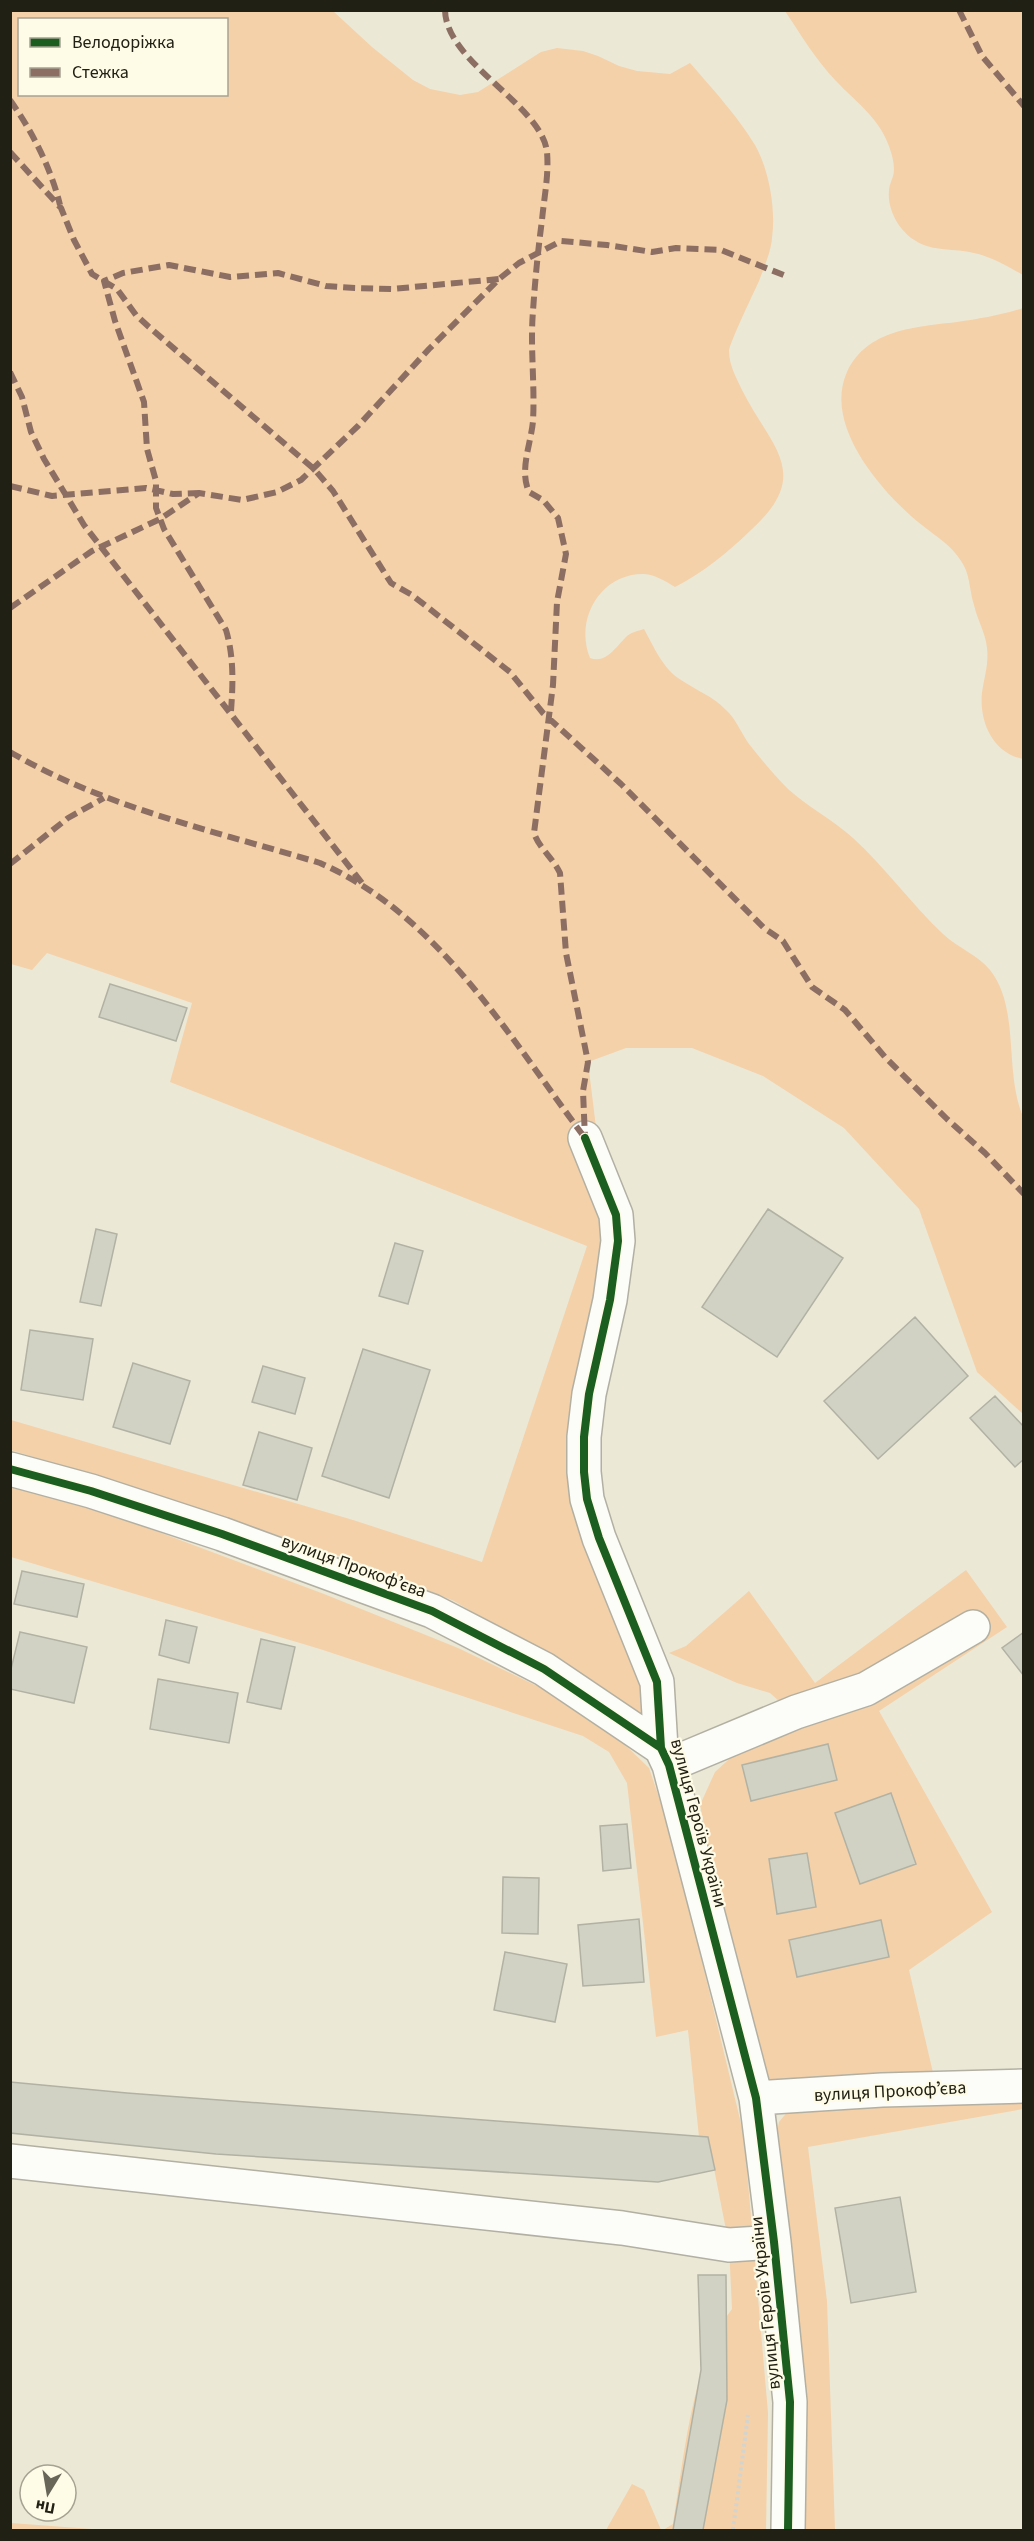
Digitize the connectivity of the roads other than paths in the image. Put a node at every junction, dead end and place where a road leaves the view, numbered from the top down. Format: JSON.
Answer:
{"nodes":[{"id":1,"x":585,"y":1138,"type":"dead end"},
{"id":2,"x":10,"y":1469,"type":"edge"},
{"id":3,"x":973,"y":1627,"type":"dead end"},
{"id":4,"x":665,"y":1756,"type":"junction"},
{"id":5,"x":1023,"y":2086,"type":"edge"},
{"id":6,"x":756,"y":2098,"type":"junction"},
{"id":7,"x":10,"y":2161,"type":"edge"},
{"id":8,"x":774,"y":2242,"type":"junction"},
{"id":9,"x":788,"y":2530,"type":"edge"}],
"edges":[{"from":1,"to":4,"type":"street","name":"вулиця Героїв України"},
{"from":2,"to":4,"type":"street","name":"вулиця Прокофʼєва"},
{"from":3,"to":4,"type":"street"},
{"from":4,"to":6,"type":"street","name":"вулиця Героїв України"},
{"from":5,"to":6,"type":"street","name":"вулиця Прокофʼєва"},
{"from":6,"to":8,"type":"street","name":"вулиця Героїв України"},
{"from":7,"to":8,"type":"street"},
{"from":8,"to":9,"type":"street","name":"вулиця Героїв України"}]}
